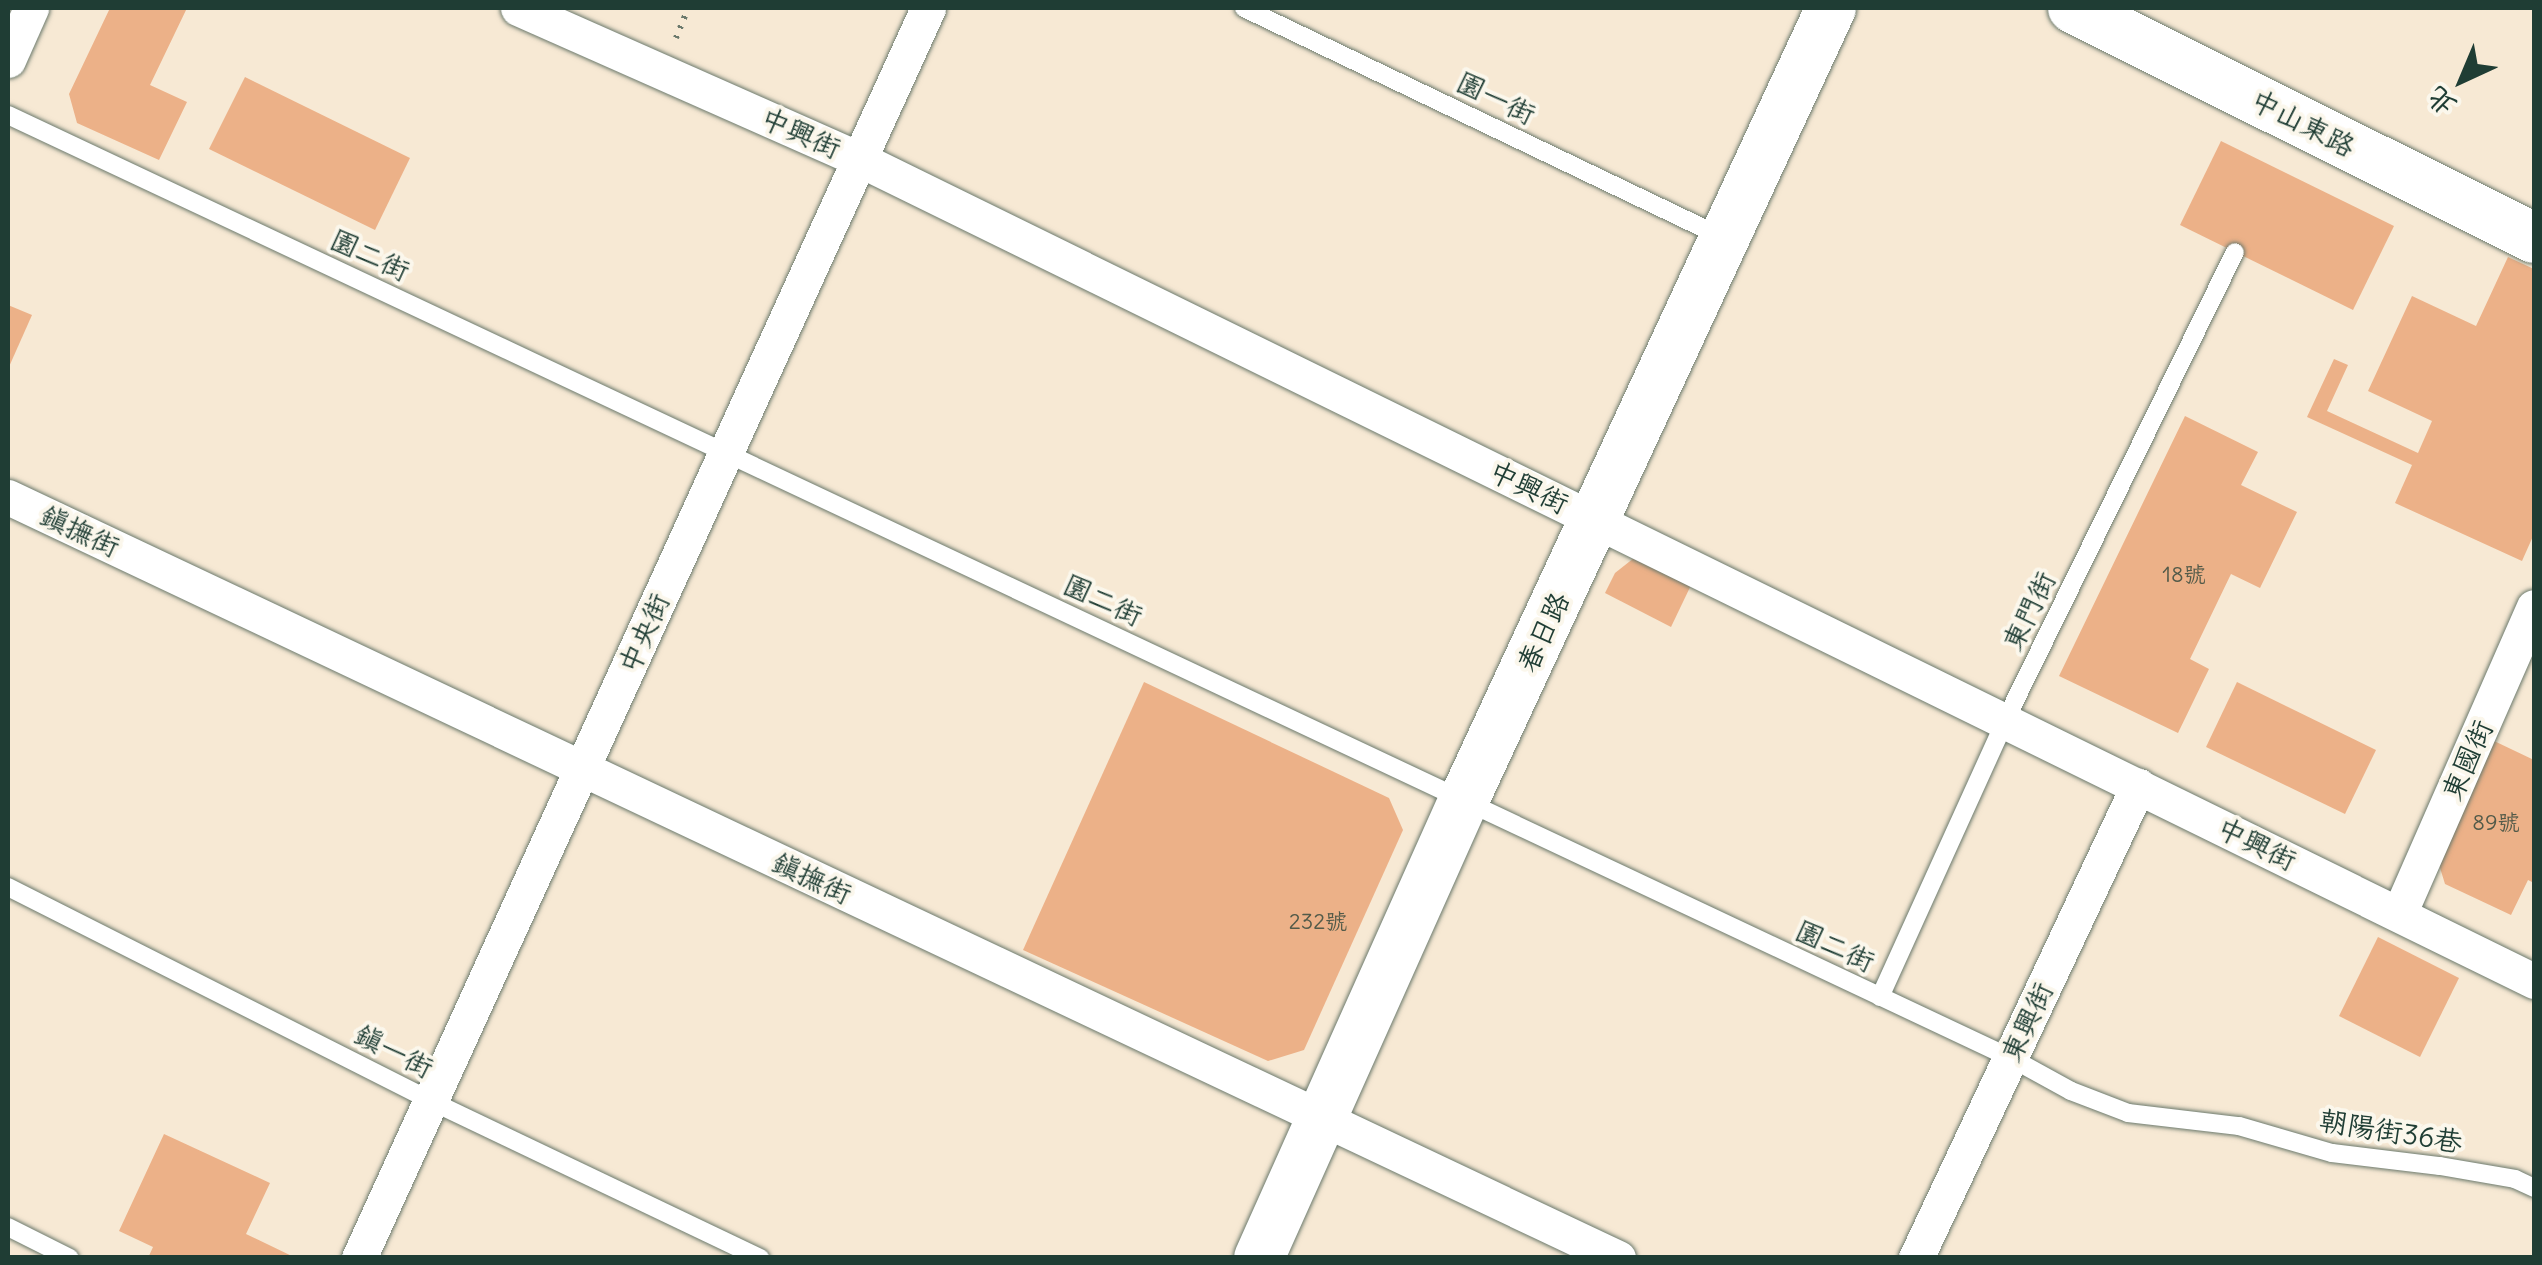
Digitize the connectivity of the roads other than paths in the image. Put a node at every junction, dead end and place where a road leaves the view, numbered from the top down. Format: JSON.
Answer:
{"nodes":[{"id":1,"x":32,"y":8,"type":"edge"},
{"id":2,"x":518,"y":8,"type":"edge"},
{"id":3,"x":928,"y":8,"type":"edge"},
{"id":4,"x":1244,"y":8,"type":"edge"},
{"id":5,"x":1831,"y":8,"type":"edge"},
{"id":6,"x":2073,"y":8,"type":"edge"},
{"id":7,"x":8,"y":60,"type":"edge"},
{"id":8,"x":8,"y":115,"type":"edge"},
{"id":9,"x":859,"y":158,"type":"junction"},
{"id":10,"x":1724,"y":238,"type":"junction"},
{"id":11,"x":2534,"y":238,"type":"edge"},
{"id":12,"x":2235,"y":252,"type":"dead end"},
{"id":13,"x":725,"y":452,"type":"junction"},
{"id":14,"x":8,"y":497,"type":"edge"},
{"id":15,"x":1595,"y":519,"type":"junction"},
{"id":16,"x":2534,"y":607,"type":"edge"},
{"id":17,"x":2006,"y":721,"type":"junction"},
{"id":18,"x":582,"y":769,"type":"junction"},
{"id":19,"x":2138,"y":786,"type":"junction"},
{"id":20,"x":1463,"y":802,"type":"junction"},
{"id":21,"x":8,"y":887,"type":"edge"},
{"id":22,"x":2399,"y":914,"type":"junction"},
{"id":23,"x":2534,"y":980,"type":"edge"},
{"id":24,"x":1880,"y":997,"type":"junction"},
{"id":25,"x":2011,"y":1058,"type":"junction"},
{"id":26,"x":431,"y":1100,"type":"junction"},
{"id":27,"x":2178,"y":1120,"type":"joint"},
{"id":28,"x":1322,"y":1121,"type":"junction"},
{"id":29,"x":2534,"y":1188,"type":"edge"},
{"id":30,"x":8,"y":1227,"type":"edge"},
{"id":31,"x":70,"y":1258,"type":"edge"},
{"id":32,"x":360,"y":1258,"type":"edge"},
{"id":33,"x":760,"y":1258,"type":"edge"},
{"id":34,"x":1259,"y":1258,"type":"edge"},
{"id":35,"x":1618,"y":1258,"type":"edge"},
{"id":36,"x":1916,"y":1258,"type":"edge"}],
"edges":[{"from":1,"to":7,"type":"street"},
{"from":2,"to":9,"type":"street","name":"中興街"},
{"from":3,"to":9,"type":"street","name":"中央街"},
{"from":4,"to":10,"type":"lane","name":"園一街"},
{"from":5,"to":10,"type":"street","name":"春日路"},
{"from":6,"to":11,"type":"street","name":"中山東路"},
{"from":8,"to":13,"type":"lane","name":"園二街"},
{"from":9,"to":13,"type":"street","name":"中央街"},
{"from":9,"to":15,"type":"street","name":"中興街"},
{"from":10,"to":15,"type":"street","name":"春日路"},
{"from":12,"to":17,"type":"lane","name":"東門街"},
{"from":13,"to":18,"type":"street","name":"中央街"},
{"from":13,"to":20,"type":"lane","name":"園二街"},
{"from":14,"to":18,"type":"street","name":"鎮撫街"},
{"from":15,"to":17,"type":"street","name":"中興街"},
{"from":15,"to":20,"type":"street","name":"春日路"},
{"from":16,"to":22,"type":"street","name":"東國街"},
{"from":17,"to":19,"type":"street","name":"中興街"},
{"from":17,"to":24,"type":"lane","name":"東門街"},
{"from":18,"to":26,"type":"street","name":"中央街"},
{"from":18,"to":28,"type":"street","name":"鎮撫街"},
{"from":19,"to":22,"type":"street","name":"中興街"},
{"from":19,"to":25,"type":"street","name":"東興街"},
{"from":20,"to":24,"type":"lane","name":"園二街"},
{"from":20,"to":28,"type":"street","name":"春日路"},
{"from":21,"to":26,"type":"lane","name":"鎮一街"},
{"from":22,"to":23,"type":"street","name":"中興街"},
{"from":24,"to":25,"type":"lane","name":"園二街"},
{"from":25,"to":27,"type":"lane","name":"園二街"},
{"from":25,"to":36,"type":"street","name":"東興街"},
{"from":26,"to":32,"type":"street","name":"中央街"},
{"from":26,"to":33,"type":"lane","name":"鎮一街"},
{"from":27,"to":29,"type":"lane","name":"朝陽街36巷"},
{"from":28,"to":34,"type":"street","name":"春日路"},
{"from":28,"to":35,"type":"street","name":"鎮撫街"},
{"from":30,"to":31,"type":"lane"}]}
